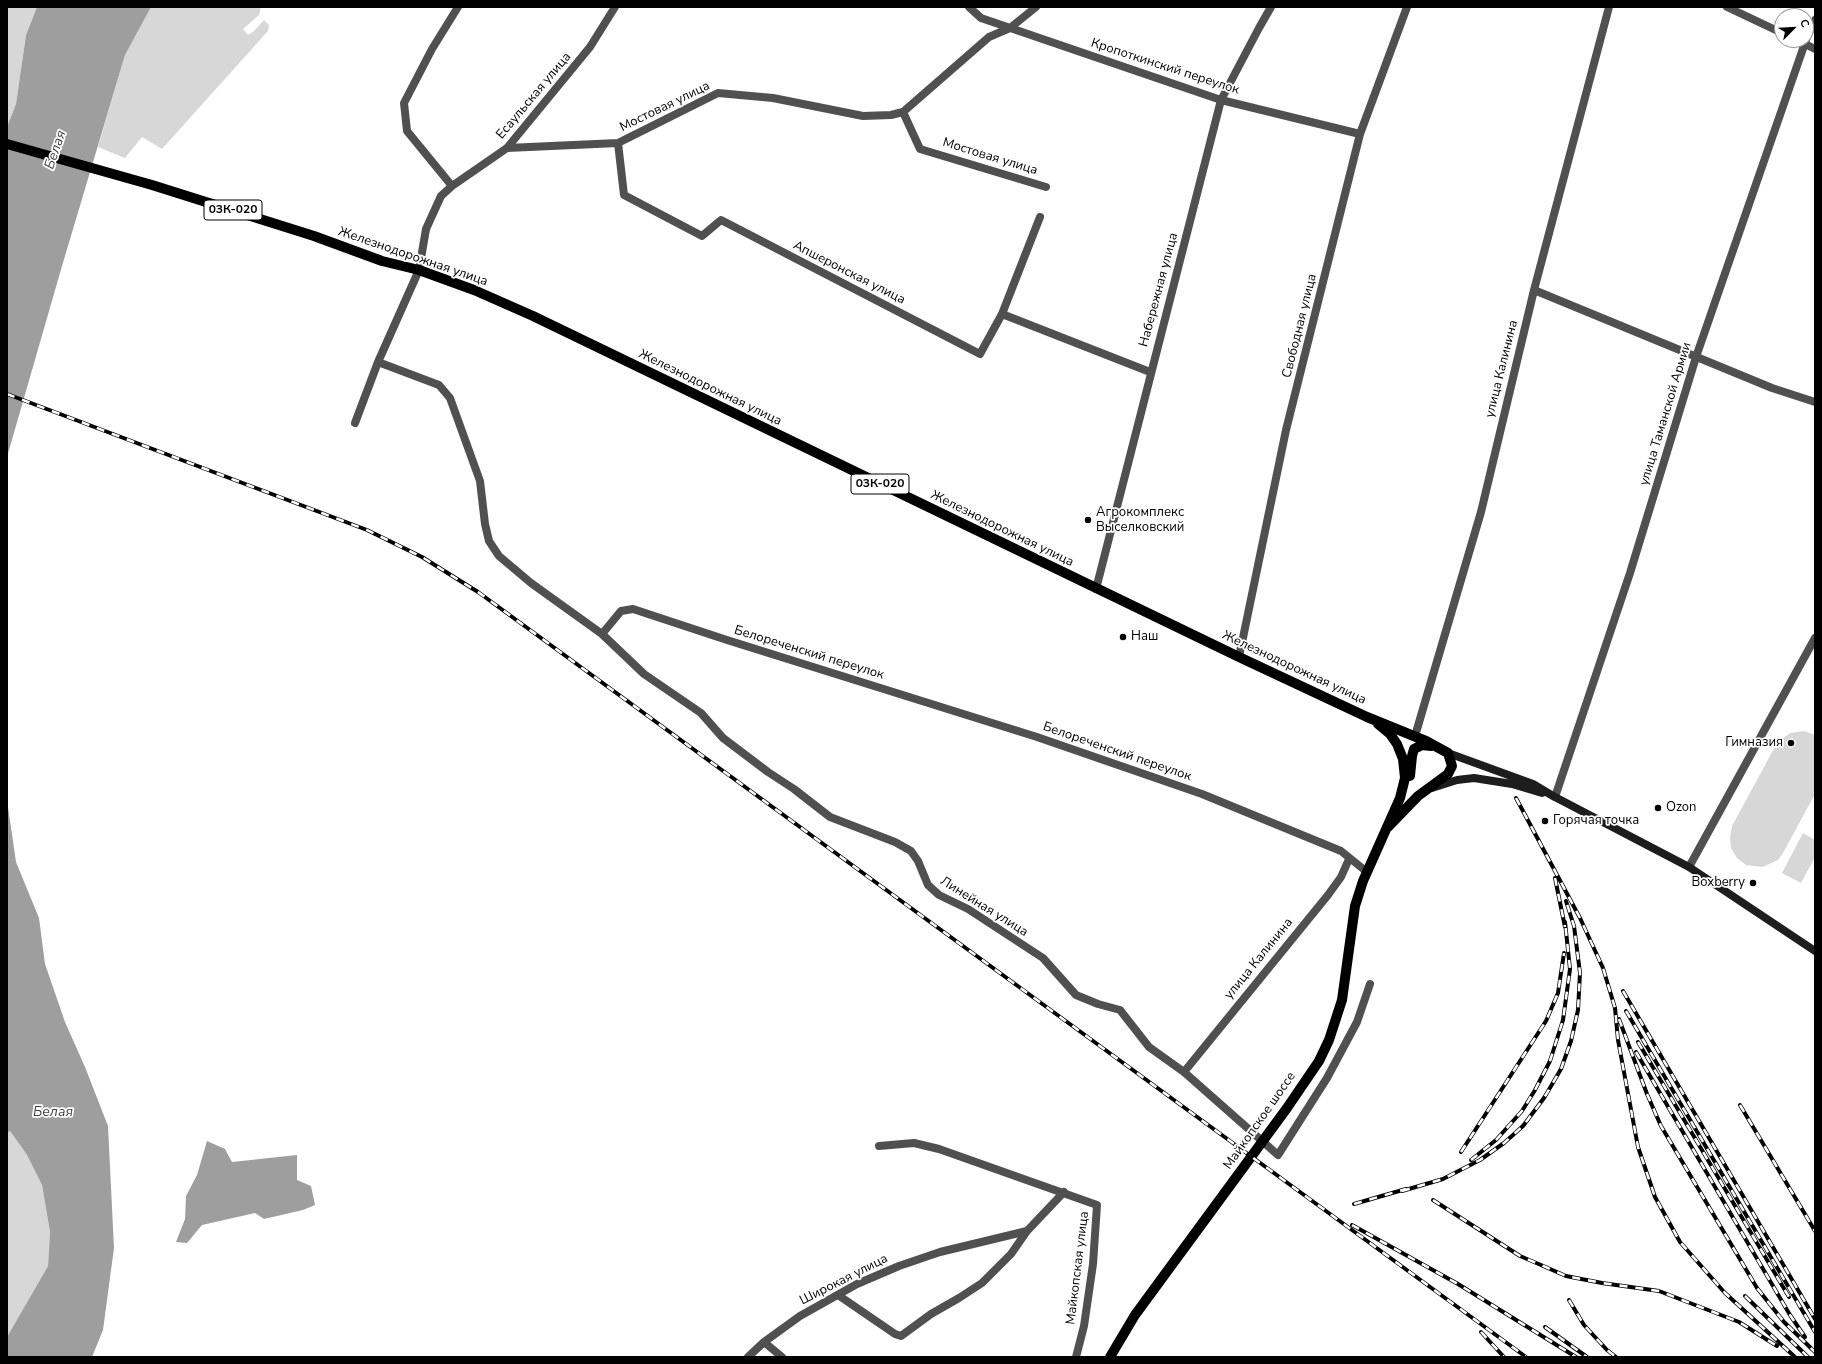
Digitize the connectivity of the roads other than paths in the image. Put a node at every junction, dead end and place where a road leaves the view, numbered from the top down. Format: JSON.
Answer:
{"nodes":[{"id":1,"x":458,"y":7,"type":"edge"},
{"id":2,"x":615,"y":7,"type":"edge"},
{"id":3,"x":969,"y":7,"type":"edge"},
{"id":4,"x":1036,"y":7,"type":"edge"},
{"id":5,"x":1271,"y":7,"type":"edge"},
{"id":6,"x":1407,"y":7,"type":"edge"},
{"id":7,"x":1609,"y":7,"type":"edge"},
{"id":8,"x":1727,"y":7,"type":"edge"},
{"id":9,"x":1010,"y":28,"type":"junction"},
{"id":10,"x":1774,"y":29,"type":"edge"},
{"id":11,"x":1801,"y":48,"type":"edge"},
{"id":12,"x":1221,"y":100,"type":"junction"},
{"id":13,"x":904,"y":112,"type":"junction"},
{"id":14,"x":1360,"y":134,"type":"junction"},
{"id":15,"x":618,"y":143,"type":"junction"},
{"id":16,"x":7,"y":144,"type":"edge"},
{"id":17,"x":507,"y":148,"type":"junction"},
{"id":18,"x":452,"y":186,"type":"junction"},
{"id":19,"x":1046,"y":187,"type":"dead end"},
{"id":20,"x":1040,"y":217,"type":"dead end"},
{"id":21,"x":419,"y":270,"type":"junction"},
{"id":22,"x":1534,"y":290,"type":"junction"},
{"id":23,"x":1002,"y":314,"type":"junction"},
{"id":24,"x":1696,"y":357,"type":"junction"},
{"id":25,"x":378,"y":362,"type":"junction"},
{"id":26,"x":1150,"y":372,"type":"junction"},
{"id":27,"x":1815,"y":402,"type":"edge"},
{"id":28,"x":355,"y":423,"type":"dead end"},
{"id":29,"x":1096,"y":589,"type":"junction"},
{"id":30,"x":602,"y":634,"type":"junction"},
{"id":31,"x":1815,"y":638,"type":"edge"},
{"id":32,"x":1239,"y":657,"type":"junction"},
{"id":33,"x":1367,"y":716,"type":"junction"},
{"id":34,"x":1415,"y":736,"type":"junction"},
{"id":35,"x":1444,"y":751,"type":"junction"},
{"id":36,"x":1425,"y":791,"type":"junction"},
{"id":37,"x":1554,"y":797,"type":"junction"},
{"id":38,"x":1400,"y":798,"type":"junction"},
{"id":39,"x":1388,"y":827,"type":"junction"},
{"id":40,"x":1349,"y":859,"type":"junction"},
{"id":41,"x":1689,"y":866,"type":"junction"},
{"id":42,"x":1367,"y":872,"type":"junction"},
{"id":43,"x":1815,"y":951,"type":"edge"},
{"id":44,"x":1370,"y":984,"type":"dead end"},
{"id":45,"x":1184,"y":1072,"type":"junction"},
{"id":46,"x":879,"y":1146,"type":"dead end"},
{"id":47,"x":1064,"y":1192,"type":"junction"},
{"id":48,"x":1027,"y":1231,"type":"junction"},
{"id":49,"x":838,"y":1295,"type":"junction"},
{"id":50,"x":764,"y":1342,"type":"junction"},
{"id":51,"x":748,"y":1357,"type":"edge"},
{"id":52,"x":782,"y":1357,"type":"edge"},
{"id":53,"x":1076,"y":1357,"type":"edge"},
{"id":54,"x":1110,"y":1357,"type":"edge"}],
"edges":[{"from":1,"to":18,"type":"street"},
{"from":2,"to":17,"type":"street","name":"Есаульская улица"},
{"from":3,"to":9,"type":"street","name":"Кропоткинский переулок"},
{"from":4,"to":9,"type":"street"},
{"from":5,"to":12,"type":"street","name":"Набережная улица"},
{"from":6,"to":14,"type":"street","name":"Свободная улица"},
{"from":7,"to":22,"type":"street","name":"улица Калинина"},
{"from":8,"to":10,"type":"street"},
{"from":9,"to":12,"type":"street","name":"Кропоткинский переулок"},
{"from":9,"to":13,"type":"street"},
{"from":11,"to":24,"type":"street","name":"улица Таманской Армии"},
{"from":12,"to":14,"type":"street","name":"Кропоткинский переулок"},
{"from":12,"to":26,"type":"street","name":"Набережная улица"},
{"from":13,"to":15,"type":"street","name":"Мостовая улица"},
{"from":13,"to":19,"type":"street","name":"Мостовая улица"},
{"from":14,"to":32,"type":"street","name":"Свободная улица"},
{"from":15,"to":17,"type":"street","name":"Мостовая улица"},
{"from":15,"to":23,"type":"street","name":"Апшеронская улица"},
{"from":16,"to":21,"type":"main road","name":"Железнодорожная улица","number":"03К-020"},
{"from":17,"to":18,"type":"street","name":"Есаульская улица"},
{"from":18,"to":21,"type":"street","name":"Есаульская улица"},
{"from":20,"to":23,"type":"street","name":"Апшеронская улица"},
{"from":21,"to":25,"type":"street","name":"Есаульская улица"},
{"from":21,"to":29,"type":"main road","name":"Железнодорожная улица","number":"03К-020"},
{"from":22,"to":24,"type":"street"},
{"from":22,"to":34,"type":"street","name":"улица Калинина"},
{"from":23,"to":26,"type":"street"},
{"from":24,"to":27,"type":"street"},
{"from":24,"to":37,"type":"street","name":"улица Таманской Армии"},
{"from":25,"to":28,"type":"street","name":"Есаульская улица"},
{"from":25,"to":30,"type":"street"},
{"from":26,"to":29,"type":"street","name":"Набережная улица"},
{"from":29,"to":32,"type":"main road","name":"Железнодорожная улица","number":"03К-020"},
{"from":30,"to":40,"type":"street","name":"Белореченский переулок"},
{"from":30,"to":45,"type":"street","name":"Линейная улица"},
{"from":31,"to":41,"type":"street"},
{"from":32,"to":33,"type":"main road","name":"Железнодорожная улица","number":"03К-020"},
{"from":33,"to":34,"type":"main road","name":"Железнодорожная улица","number":"03К-020"},
{"from":33,"to":38,"type":"main road"},
{"from":34,"to":35,"type":"main road","name":"Железнодорожная улица","number":"03К-020"},
{"from":35,"to":36,"type":"main road"},
{"from":35,"to":37,"type":"main road","name":"Железнодорожная улица"},
{"from":35,"to":38,"type":"main road"},
{"from":36,"to":37,"type":"main road"},
{"from":36,"to":39,"type":"main road"},
{"from":37,"to":41,"type":"main road","name":"Железнодорожная улица"},
{"from":38,"to":39,"type":"main road"},
{"from":39,"to":42,"type":"main road"},
{"from":40,"to":42,"type":"street","name":"Белореченский переулок"},
{"from":40,"to":45,"type":"street","name":"улица Калинина"},
{"from":41,"to":43,"type":"main road","name":"Железнодорожная улица"},
{"from":42,"to":54,"type":"main road","name":"Майкопское шоссе"},
{"from":44,"to":45,"type":"street","name":"Линейная улица"},
{"from":46,"to":47,"type":"street"},
{"from":47,"to":48,"type":"street"},
{"from":47,"to":53,"type":"street","name":"Майкопская улица"},
{"from":48,"to":49,"type":"street","name":"Широкая улица"},
{"from":48,"to":49,"type":"street"},
{"from":49,"to":50,"type":"street","name":"Широкая улица"},
{"from":50,"to":51,"type":"street","name":"Широкая улица"},
{"from":50,"to":52,"type":"street"}]}
